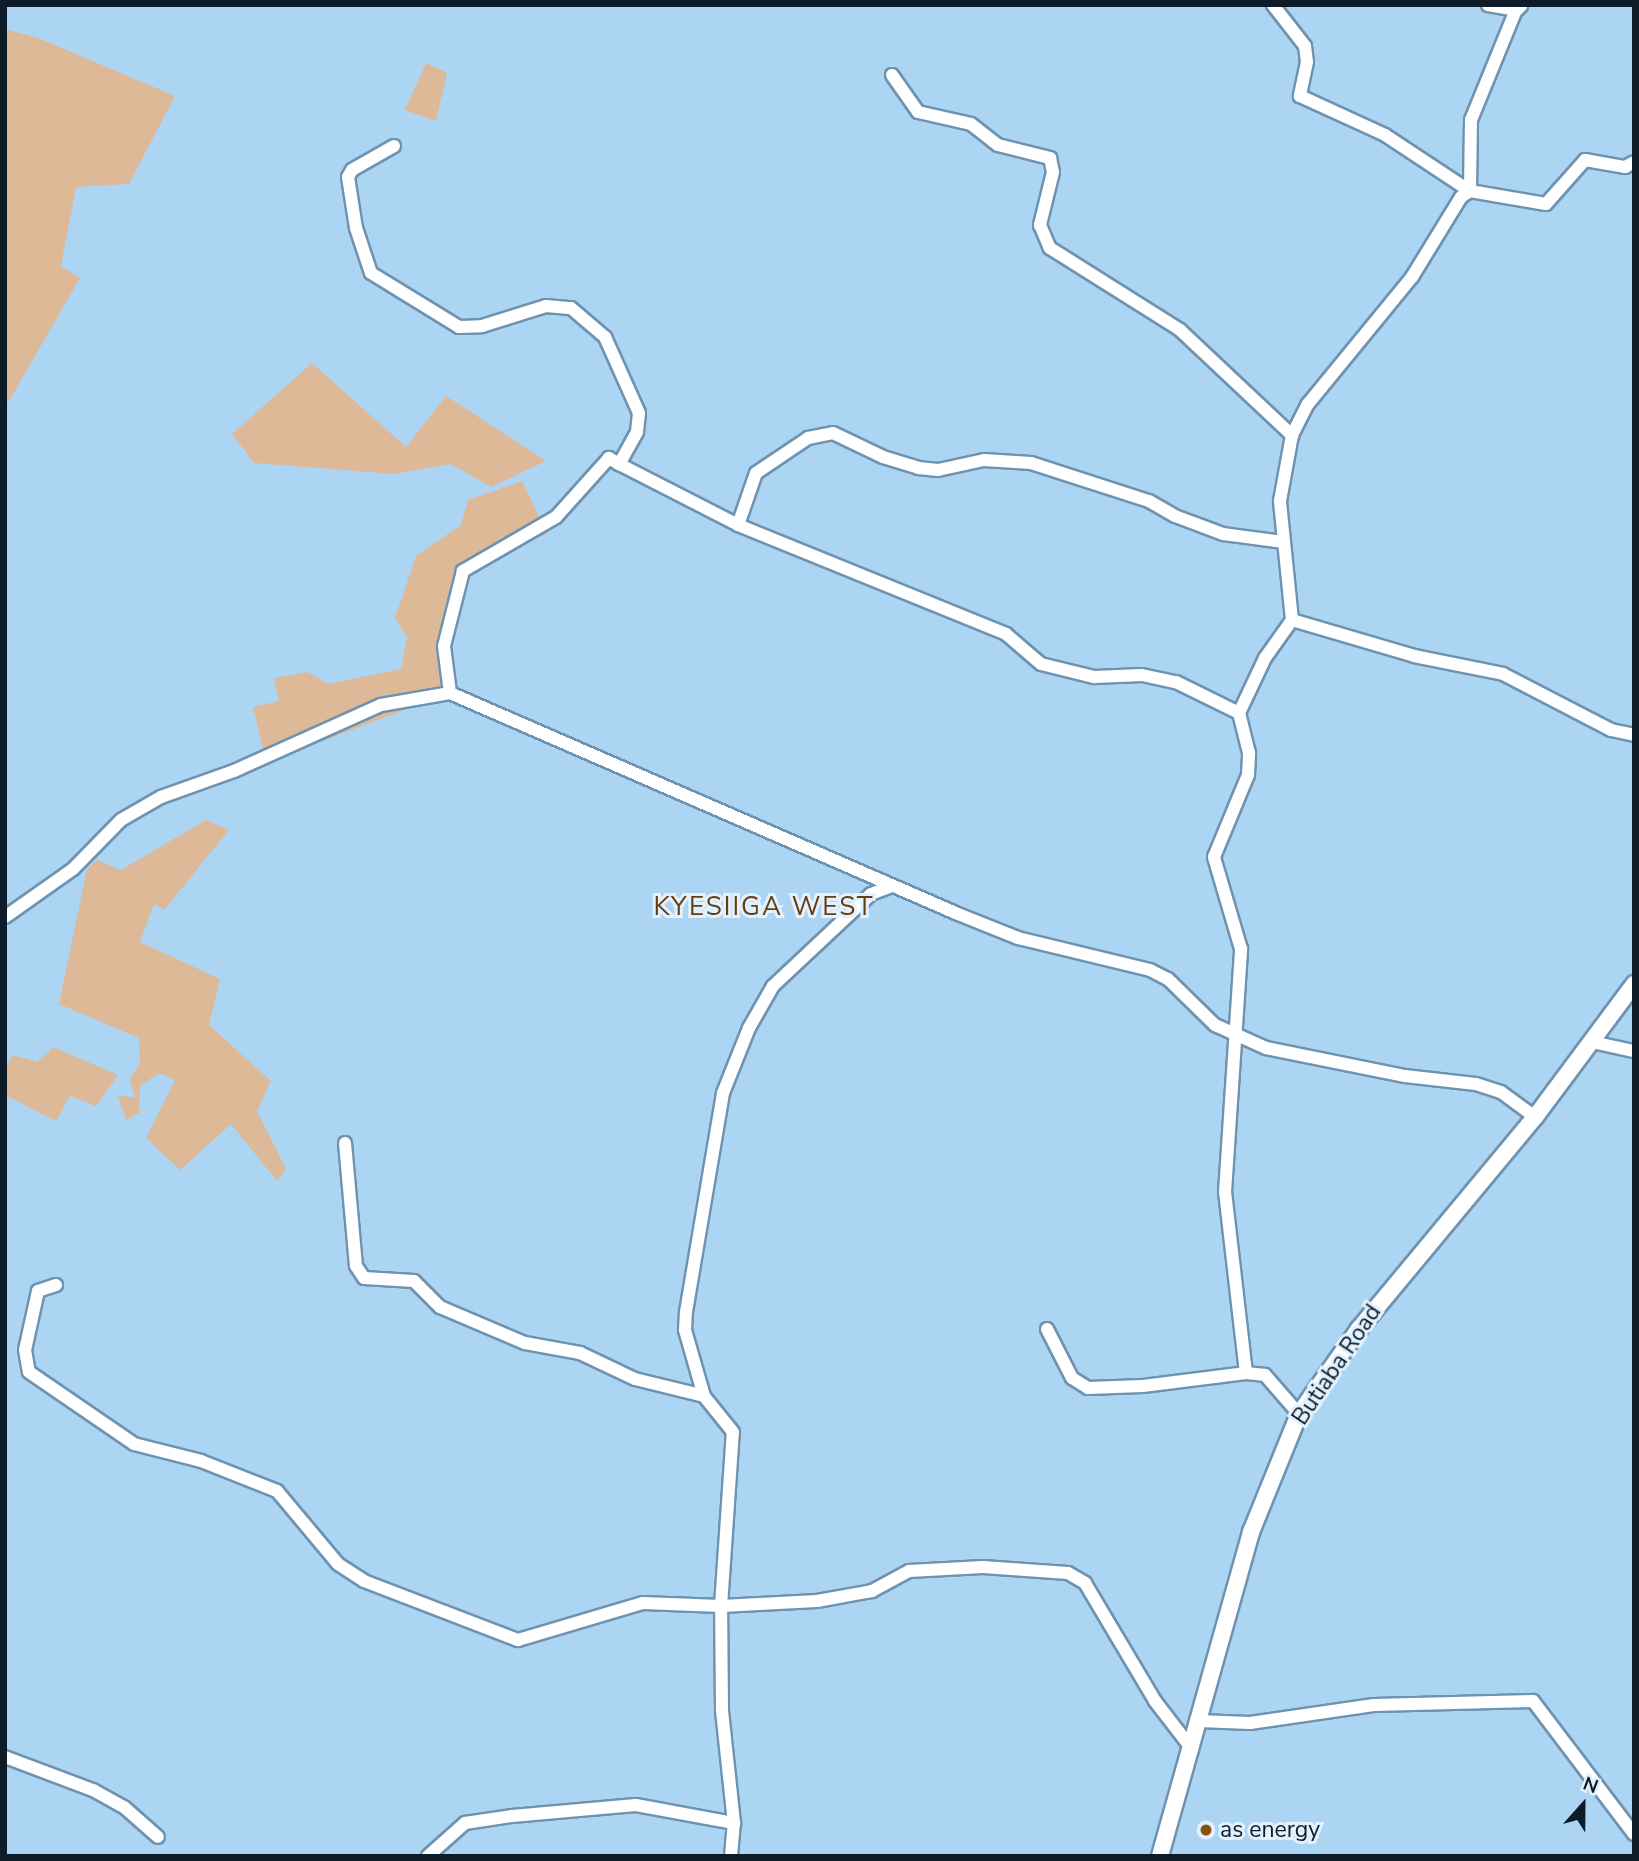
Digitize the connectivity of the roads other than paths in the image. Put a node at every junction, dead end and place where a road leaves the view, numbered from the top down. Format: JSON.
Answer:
{"nodes":[{"id":1,"x":1273,"y":5,"type":"edge"},
{"id":2,"x":1488,"y":5,"type":"edge"},
{"id":3,"x":1519,"y":7,"type":"edge"},
{"id":4,"x":892,"y":75,"type":"dead end"},
{"id":5,"x":394,"y":146,"type":"dead end"},
{"id":6,"x":1634,"y":162,"type":"edge"},
{"id":7,"x":1470,"y":191,"type":"junction"},
{"id":8,"x":1292,"y":435,"type":"junction"},
{"id":9,"x":619,"y":464,"type":"junction"},
{"id":10,"x":738,"y":525,"type":"junction"},
{"id":11,"x":1283,"y":542,"type":"junction"},
{"id":12,"x":1292,"y":620,"type":"junction"},
{"id":13,"x":450,"y":693,"type":"junction"},
{"id":14,"x":1238,"y":713,"type":"junction"},
{"id":15,"x":1634,"y":736,"type":"edge"},
{"id":16,"x":892,"y":886,"type":"junction"},
{"id":17,"x":5,"y":917,"type":"edge"},
{"id":18,"x":1634,"y":984,"type":"edge"},
{"id":19,"x":1237,"y":1036,"type":"junction"},
{"id":20,"x":1592,"y":1042,"type":"junction"},
{"id":21,"x":1634,"y":1051,"type":"edge"},
{"id":22,"x":1535,"y":1117,"type":"junction"},
{"id":23,"x":345,"y":1143,"type":"dead end"},
{"id":24,"x":56,"y":1285,"type":"dead end"},
{"id":25,"x":1047,"y":1329,"type":"dead end"},
{"id":26,"x":1246,"y":1373,"type":"junction"},
{"id":27,"x":704,"y":1396,"type":"junction"},
{"id":28,"x":1299,"y":1414,"type":"junction"},
{"id":29,"x":721,"y":1606,"type":"junction"},
{"id":30,"x":1199,"y":1721,"type":"junction"},
{"id":31,"x":1192,"y":1749,"type":"junction"},
{"id":32,"x":5,"y":1757,"type":"edge"},
{"id":33,"x":734,"y":1823,"type":"junction"},
{"id":34,"x":1634,"y":1834,"type":"edge"},
{"id":35,"x":158,"y":1837,"type":"dead end"},
{"id":36,"x":428,"y":1856,"type":"edge"},
{"id":37,"x":731,"y":1856,"type":"edge"},
{"id":38,"x":1160,"y":1856,"type":"edge"}],
"edges":[{"from":1,"to":7,"type":"street"},
{"from":2,"to":3,"type":"street"},
{"from":3,"to":7,"type":"street"},
{"from":4,"to":8,"type":"street"},
{"from":5,"to":9,"type":"street"},
{"from":6,"to":7,"type":"street"},
{"from":7,"to":8,"type":"street"},
{"from":8,"to":11,"type":"street"},
{"from":9,"to":10,"type":"street"},
{"from":9,"to":13,"type":"street"},
{"from":10,"to":11,"type":"street"},
{"from":10,"to":14,"type":"street"},
{"from":11,"to":12,"type":"street"},
{"from":12,"to":14,"type":"street"},
{"from":12,"to":15,"type":"street"},
{"from":13,"to":16,"type":"street"},
{"from":13,"to":17,"type":"street"},
{"from":14,"to":19,"type":"street"},
{"from":16,"to":19,"type":"street"},
{"from":16,"to":27,"type":"street"},
{"from":18,"to":20,"type":"main road","name":"Butiaba Road"},
{"from":19,"to":22,"type":"street"},
{"from":19,"to":26,"type":"street"},
{"from":20,"to":21,"type":"street"},
{"from":20,"to":22,"type":"main road","name":"Butiaba Road"},
{"from":22,"to":28,"type":"main road","name":"Butiaba Road"},
{"from":23,"to":27,"type":"street"},
{"from":24,"to":29,"type":"street"},
{"from":25,"to":26,"type":"street"},
{"from":26,"to":28,"type":"street"},
{"from":27,"to":29,"type":"street"},
{"from":28,"to":30,"type":"main road","name":"Butiaba Road"},
{"from":29,"to":31,"type":"street"},
{"from":29,"to":33,"type":"street"},
{"from":30,"to":31,"type":"main road","name":"Butiaba Road"},
{"from":30,"to":34,"type":"street"},
{"from":31,"to":38,"type":"main road","name":"Butiaba Road"},
{"from":32,"to":35,"type":"street"},
{"from":33,"to":36,"type":"street"},
{"from":33,"to":37,"type":"street"}]}
